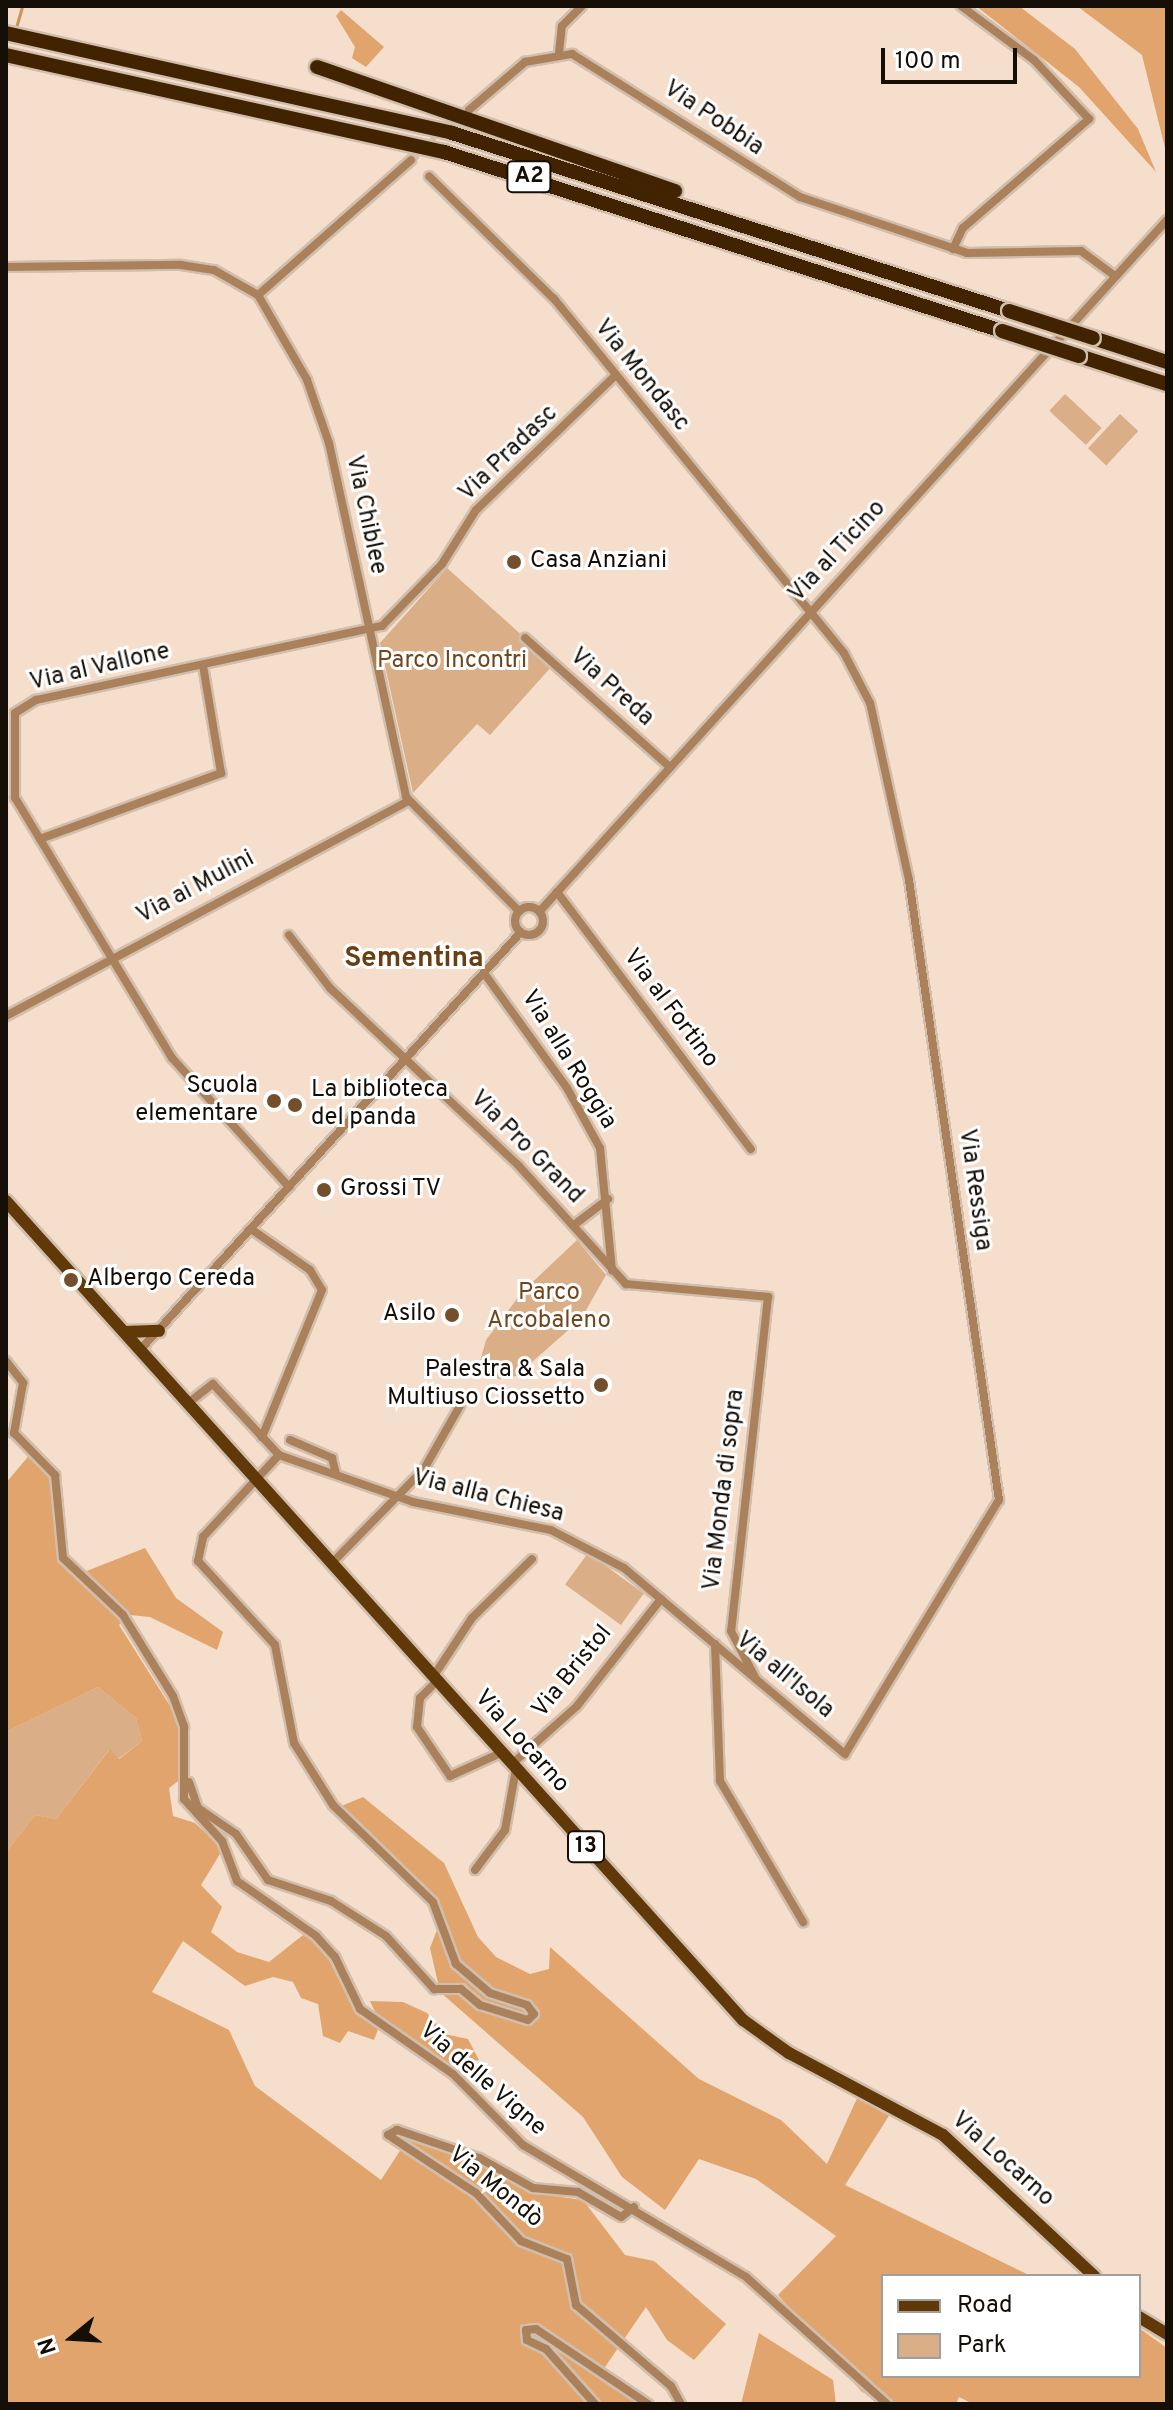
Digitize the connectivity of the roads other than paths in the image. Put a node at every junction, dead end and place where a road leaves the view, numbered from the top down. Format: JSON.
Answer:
{"nodes":[{"id":1,"x":582,"y":6,"type":"edge"},
{"id":2,"x":961,"y":6,"type":"edge"},
{"id":3,"x":6,"y":33,"type":"edge"},
{"id":4,"x":559,"y":53,"type":"junction"},
{"id":5,"x":6,"y":55,"type":"edge"},
{"id":6,"x":317,"y":67,"type":"dead end"},
{"id":7,"x":469,"y":110,"type":"tunnel mouth"},
{"id":8,"x":411,"y":160,"type":"tunnel mouth"},
{"id":9,"x":429,"y":176,"type":"dead end"},
{"id":10,"x":1164,"y":223,"type":"edge"},
{"id":11,"x":781,"y":234,"type":"junction"},
{"id":12,"x":953,"y":249,"type":"junction"},
{"id":13,"x":6,"y":267,"type":"edge"},
{"id":14,"x":1115,"y":276,"type":"junction"},
{"id":15,"x":258,"y":295,"type":"junction"},
{"id":16,"x":1167,"y":362,"type":"edge"},
{"id":17,"x":615,"y":376,"type":"junction"},
{"id":18,"x":1167,"y":384,"type":"edge"},
{"id":19,"x":809,"y":613,"type":"junction"},
{"id":20,"x":369,"y":630,"type":"junction"},
{"id":21,"x":525,"y":638,"type":"dead end"},
{"id":22,"x":203,"y":666,"type":"junction"},
{"id":23,"x":670,"y":767,"type":"junction"},
{"id":24,"x":408,"y":801,"type":"junction"},
{"id":25,"x":40,"y":839,"type":"junction"},
{"id":26,"x":557,"y":892,"type":"junction"},
{"id":27,"x":519,"y":911,"type":"junction"},
{"id":28,"x":540,"y":911,"type":"junction"},
{"id":29,"x":521,"y":932,"type":"junction"},
{"id":30,"x":289,"y":935,"type":"dead end"},
{"id":31,"x":111,"y":957,"type":"junction"},
{"id":32,"x":484,"y":973,"type":"junction"},
{"id":33,"x":6,"y":1016,"type":"edge"},
{"id":34,"x":405,"y":1060,"type":"junction"},
{"id":35,"x":751,"y":1149,"type":"dead end"},
{"id":36,"x":289,"y":1187,"type":"junction"},
{"id":37,"x":608,"y":1199,"type":"junction"},
{"id":38,"x":7,"y":1205,"type":"edge"},
{"id":39,"x":574,"y":1225,"type":"junction"},
{"id":40,"x":251,"y":1229,"type":"junction"},
{"id":41,"x":612,"y":1270,"type":"junction"},
{"id":42,"x":159,"y":1331,"type":"junction"},
{"id":43,"x":125,"y":1332,"type":"junction"},
{"id":44,"x":141,"y":1349,"type":"junction"},
{"id":45,"x":6,"y":1361,"type":"edge"},
{"id":46,"x":187,"y":1404,"type":"junction"},
{"id":47,"x":460,"y":1406,"type":"dead end"},
{"id":48,"x":262,"y":1437,"type":"junction"},
{"id":49,"x":290,"y":1440,"type":"dead end"},
{"id":50,"x":279,"y":1455,"type":"junction"},
{"id":51,"x":336,"y":1474,"type":"junction"},
{"id":52,"x":256,"y":1481,"type":"junction"},
{"id":53,"x":400,"y":1497,"type":"junction"},
{"id":54,"x":532,"y":1559,"type":"dead end"},
{"id":55,"x":331,"y":1564,"type":"junction"},
{"id":56,"x":661,"y":1599,"type":"junction"},
{"id":57,"x":715,"y":1644,"type":"junction"},
{"id":58,"x":435,"y":1679,"type":"junction"},
{"id":59,"x":756,"y":1679,"type":"junction"},
{"id":60,"x":501,"y":1753,"type":"junction"},
{"id":61,"x":845,"y":1754,"type":"joint"},
{"id":62,"x":514,"y":1767,"type":"junction"},
{"id":63,"x":189,"y":1782,"type":"junction"},
{"id":64,"x":475,"y":1870,"type":"dead end"},
{"id":65,"x":803,"y":1922,"type":"dead end"},
{"id":66,"x":634,"y":2207,"type":"junction"},
{"id":67,"x":1092,"y":2274,"type":"edge"},
{"id":68,"x":1141,"y":2318,"type":"edge"},
{"id":69,"x":1167,"y":2334,"type":"edge"},
{"id":70,"x":595,"y":2404,"type":"edge"},
{"id":71,"x":648,"y":2404,"type":"edge"},
{"id":72,"x":681,"y":2404,"type":"edge"},
{"id":73,"x":887,"y":2404,"type":"edge"}],
"edges":[{"from":1,"to":4,"type":"street"},
{"from":2,"to":12,"type":"street"},
{"from":3,"to":11,"type":"highway","number":"A2"},
{"from":4,"to":7,"type":"street"},
{"from":4,"to":12,"type":"street","name":"Via Pobbia"},
{"from":5,"to":18,"type":"highway","number":"A2","bridge":true},
{"from":6,"to":11,"type":"highway","number":"A2"},
{"from":8,"to":15,"type":"street"},
{"from":9,"to":17,"type":"street","name":"Via Mondasc"},
{"from":10,"to":14,"type":"street","name":"Via al Ticino"},
{"from":11,"to":16,"type":"highway","number":"A2","bridge":true},
{"from":12,"to":14,"type":"street","name":"Via Pobbia"},
{"from":13,"to":15,"type":"street"},
{"from":14,"to":19,"type":"street","name":"Via al Ticino"},
{"from":15,"to":20,"type":"street","name":"Via Chiblee"},
{"from":17,"to":19,"type":"street","name":"Via Mondasc"},
{"from":17,"to":20,"type":"street","name":"Via Pradasc"},
{"from":19,"to":23,"type":"street","name":"Via al Ticino"},
{"from":19,"to":61,"type":"street","name":"Via Ressiga"},
{"from":20,"to":22,"type":"street","name":"Via al Vallone"},
{"from":20,"to":24,"type":"street","name":"Via Chiblee"},
{"from":21,"to":23,"type":"street","name":"Via Preda"},
{"from":22,"to":25,"type":"street"},
{"from":22,"to":25,"type":"street","name":"Via al Vallone"},
{"from":23,"to":26,"type":"street","name":"Via al Ticino"},
{"from":24,"to":27,"type":"street"},
{"from":24,"to":31,"type":"street","name":"Via ai Mulini"},
{"from":25,"to":31,"type":"street","name":"Via al Vallone"},
{"from":26,"to":28,"type":"street","name":"Via al Ticino"},
{"from":26,"to":35,"type":"street","name":"Via al Fortino"},
{"from":27,"to":28,"type":"street"},
{"from":27,"to":29,"type":"street"},
{"from":28,"to":29,"type":"street","name":"Via al Ticino"},
{"from":29,"to":32,"type":"street"},
{"from":30,"to":34,"type":"street","name":"Via Pro Grand"},
{"from":31,"to":33,"type":"street","name":"Via ai Mulini"},
{"from":31,"to":36,"type":"street","name":"Via al Vallone"},
{"from":32,"to":34,"type":"street"},
{"from":32,"to":37,"type":"street","name":"Via alla Roggia"},
{"from":34,"to":36,"type":"street"},
{"from":34,"to":39,"type":"street","name":"Via Pro Grand"},
{"from":36,"to":40,"type":"street"},
{"from":37,"to":39,"type":"street"},
{"from":37,"to":41,"type":"street","name":"Via alla Roggia"},
{"from":38,"to":43,"type":"main road","name":"Via Locarno","number":"13"},
{"from":39,"to":41,"type":"street","name":"Via Pro Grand"},
{"from":40,"to":42,"type":"street"},
{"from":40,"to":48,"type":"street"},
{"from":41,"to":59,"type":"street","name":"Via Monda di sopra"},
{"from":42,"to":43,"type":"main road"},
{"from":42,"to":44,"type":"street"},
{"from":43,"to":44,"type":"main road","name":"Via Locarno","number":"13"},
{"from":44,"to":46,"type":"main road","name":"Via Locarno","number":"13"},
{"from":45,"to":63,"type":"street"},
{"from":46,"to":48,"type":"street"},
{"from":46,"to":52,"type":"main road","name":"Via Locarno","number":"13"},
{"from":47,"to":53,"type":"street"},
{"from":48,"to":50,"type":"street"},
{"from":49,"to":51,"type":"street"},
{"from":50,"to":51,"type":"street","name":"Via alla Chiesa"},
{"from":50,"to":52,"type":"street"},
{"from":51,"to":53,"type":"street","name":"Via alla Chiesa"},
{"from":52,"to":55,"type":"main road","name":"Via Locarno","number":"13"},
{"from":52,"to":63,"type":"street"},
{"from":53,"to":55,"type":"street"},
{"from":53,"to":56,"type":"street","name":"Via alla Chiesa"},
{"from":54,"to":58,"type":"street"},
{"from":55,"to":58,"type":"main road","name":"Via Locarno","number":"13"},
{"from":56,"to":57,"type":"street","name":"Via all'Isola"},
{"from":56,"to":62,"type":"street","name":"Via Bristol"},
{"from":57,"to":59,"type":"street","name":"Via all'Isola"},
{"from":57,"to":65,"type":"street"},
{"from":58,"to":60,"type":"main road","name":"Via Locarno","number":"13"},
{"from":58,"to":60,"type":"street"},
{"from":59,"to":61,"type":"street","name":"Via all'Isola"},
{"from":60,"to":62,"type":"main road","name":"Via Locarno","number":"13"},
{"from":62,"to":64,"type":"street"},
{"from":62,"to":67,"type":"main road","name":"Via Locarno","number":"13"},
{"from":63,"to":66,"type":"street","name":"Via delle Vigne"},
{"from":66,"to":72,"type":"street","name":"Via Mondò"},
{"from":66,"to":73,"type":"street","name":"Via delle Vigne"},
{"from":68,"to":69,"type":"main road"},
{"from":70,"to":71,"type":"street"}]}
